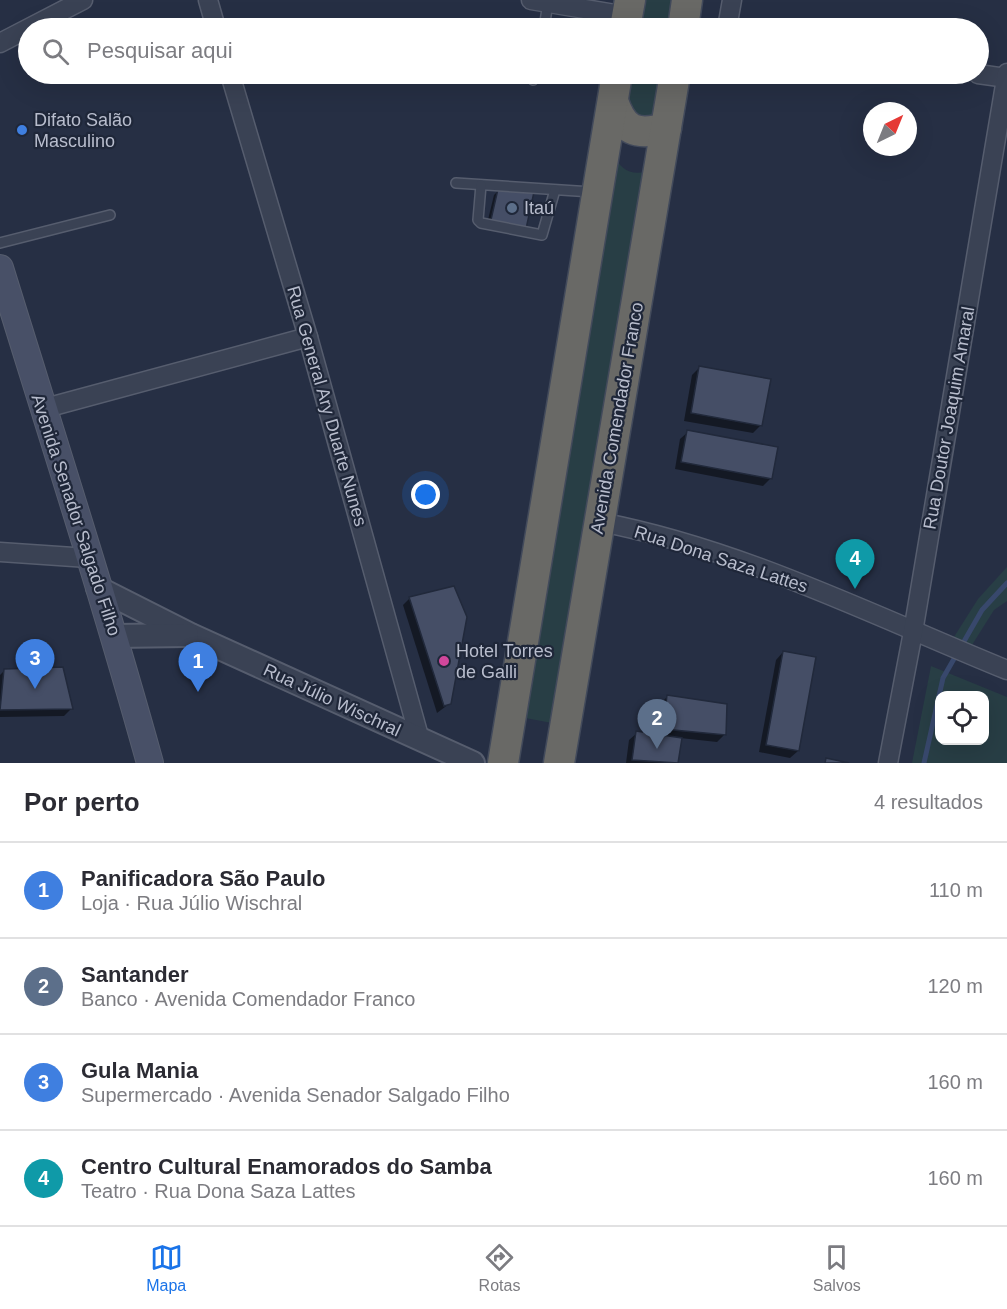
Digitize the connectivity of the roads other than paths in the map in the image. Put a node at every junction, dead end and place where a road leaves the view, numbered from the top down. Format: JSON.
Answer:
{"nodes":[{"id":1,"x":83,"y":0,"type":"edge"},
{"id":2,"x":208,"y":0,"type":"edge"},
{"id":3,"x":687,"y":0,"type":"edge"},
{"id":4,"x":732,"y":0,"type":"edge"},
{"id":5,"x":540,"y":1,"type":"edge"},
{"id":6,"x":627,"y":15,"type":"edge"},
{"id":7,"x":48,"y":18,"type":"edge"},
{"id":8,"x":213,"y":18,"type":"edge"},
{"id":9,"x":543,"y":18,"type":"edge"},
{"id":10,"x":684,"y":18,"type":"edge"},
{"id":11,"x":729,"y":18,"type":"edge"},
{"id":12,"x":18,"y":34,"type":"edge"},
{"id":13,"x":0,"y":43,"type":"edge"},
{"id":14,"x":989,"y":75,"type":"edge"},
{"id":15,"x":1007,"y":76,"type":"edge"},
{"id":16,"x":233,"y":84,"type":"edge"},
{"id":17,"x":673,"y":84,"type":"edge"},
{"id":18,"x":615,"y":87,"type":"edge"},
{"id":19,"x":666,"y":128,"type":"junction"},
{"id":20,"x":456,"y":183,"type":"dead end"},
{"id":21,"x":481,"y":185,"type":"junction"},
{"id":22,"x":555,"y":190,"type":"junction"},
{"id":23,"x":598,"y":192,"type":"junction"},
{"id":24,"x":110,"y":216,"type":"dead end"},
{"id":25,"x":0,"y":243,"type":"edge"},
{"id":26,"x":0,"y":268,"type":"edge"},
{"id":27,"x":4,"y":293,"type":"edge"},
{"id":28,"x":308,"y":337,"type":"junction"},
{"id":29,"x":42,"y":409,"type":"junction"},
{"id":30,"x":600,"y":522,"type":"junction"},
{"id":31,"x":0,"y":552,"type":"edge"},
{"id":32,"x":88,"y":558,"type":"junction"},
{"id":33,"x":98,"y":588,"type":"junction"},
{"id":34,"x":913,"y":632,"type":"junction"},
{"id":35,"x":191,"y":635,"type":"junction"},
{"id":36,"x":115,"y":636,"type":"junction"},
{"id":37,"x":1007,"y":670,"type":"edge"},
{"id":38,"x":420,"y":740,"type":"junction"},
{"id":39,"x":150,"y":763,"type":"edge"},
{"id":40,"x":473,"y":763,"type":"edge"},
{"id":41,"x":503,"y":763,"type":"edge"},
{"id":42,"x":559,"y":763,"type":"edge"},
{"id":43,"x":888,"y":763,"type":"edge"}],
"edges":[{"from":1,"to":7,"type":"street"},
{"from":2,"to":8,"type":"street"},
{"from":3,"to":10,"type":"highway"},
{"from":4,"to":11,"type":"street"},
{"from":5,"to":6,"type":"street"},
{"from":5,"to":9,"type":"lane"},
{"from":12,"to":13,"type":"street"},
{"from":14,"to":15,"type":"street"},
{"from":15,"to":34,"type":"street","name":"Rua Doutor Joaquim Amaral"},
{"from":16,"to":28,"type":"street","name":"Rua General Ary Duarte Nunes"},
{"from":17,"to":19,"type":"highway","name":"Avenida Comendador Franco"},
{"from":18,"to":19,"type":"highway"},
{"from":18,"to":23,"type":"highway"},
{"from":19,"to":30,"type":"highway","name":"Avenida Comendador Franco"},
{"from":20,"to":21,"type":"lane"},
{"from":21,"to":22,"type":"lane"},
{"from":21,"to":22,"type":"lane"},
{"from":22,"to":23,"type":"lane"},
{"from":23,"to":41,"type":"highway"},
{"from":24,"to":25,"type":"lane"},
{"from":26,"to":27,"type":"main road","name":"Avenida Senador Salgado Filho"},
{"from":27,"to":29,"type":"main road","name":"Avenida Senador Salgado Filho"},
{"from":28,"to":29,"type":"street"},
{"from":28,"to":38,"type":"street","name":"Rua General Ary Duarte Nunes"},
{"from":29,"to":32,"type":"main road","name":"Avenida Senador Salgado Filho"},
{"from":30,"to":34,"type":"street","name":"Rua Dona Saza Lattes"},
{"from":30,"to":42,"type":"highway","name":"Avenida Comendador Franco"},
{"from":31,"to":32,"type":"street"},
{"from":32,"to":33,"type":"main road","name":"Avenida Senador Salgado Filho"},
{"from":33,"to":35,"type":"street","name":"Rua Júlio Wischral"},
{"from":33,"to":36,"type":"main road","name":"Avenida Senador Salgado Filho"},
{"from":34,"to":37,"type":"street","name":"Rua Dona Saza Lattes"},
{"from":34,"to":43,"type":"street","name":"Rua Doutor Joaquim Amaral"},
{"from":35,"to":36,"type":"street","name":"Rua Júlio Wischral"},
{"from":35,"to":38,"type":"street","name":"Rua Júlio Wischral"},
{"from":36,"to":39,"type":"main road","name":"Avenida Senador Salgado Filho"},
{"from":38,"to":40,"type":"street","name":"Rua Júlio Wischral"}]}
